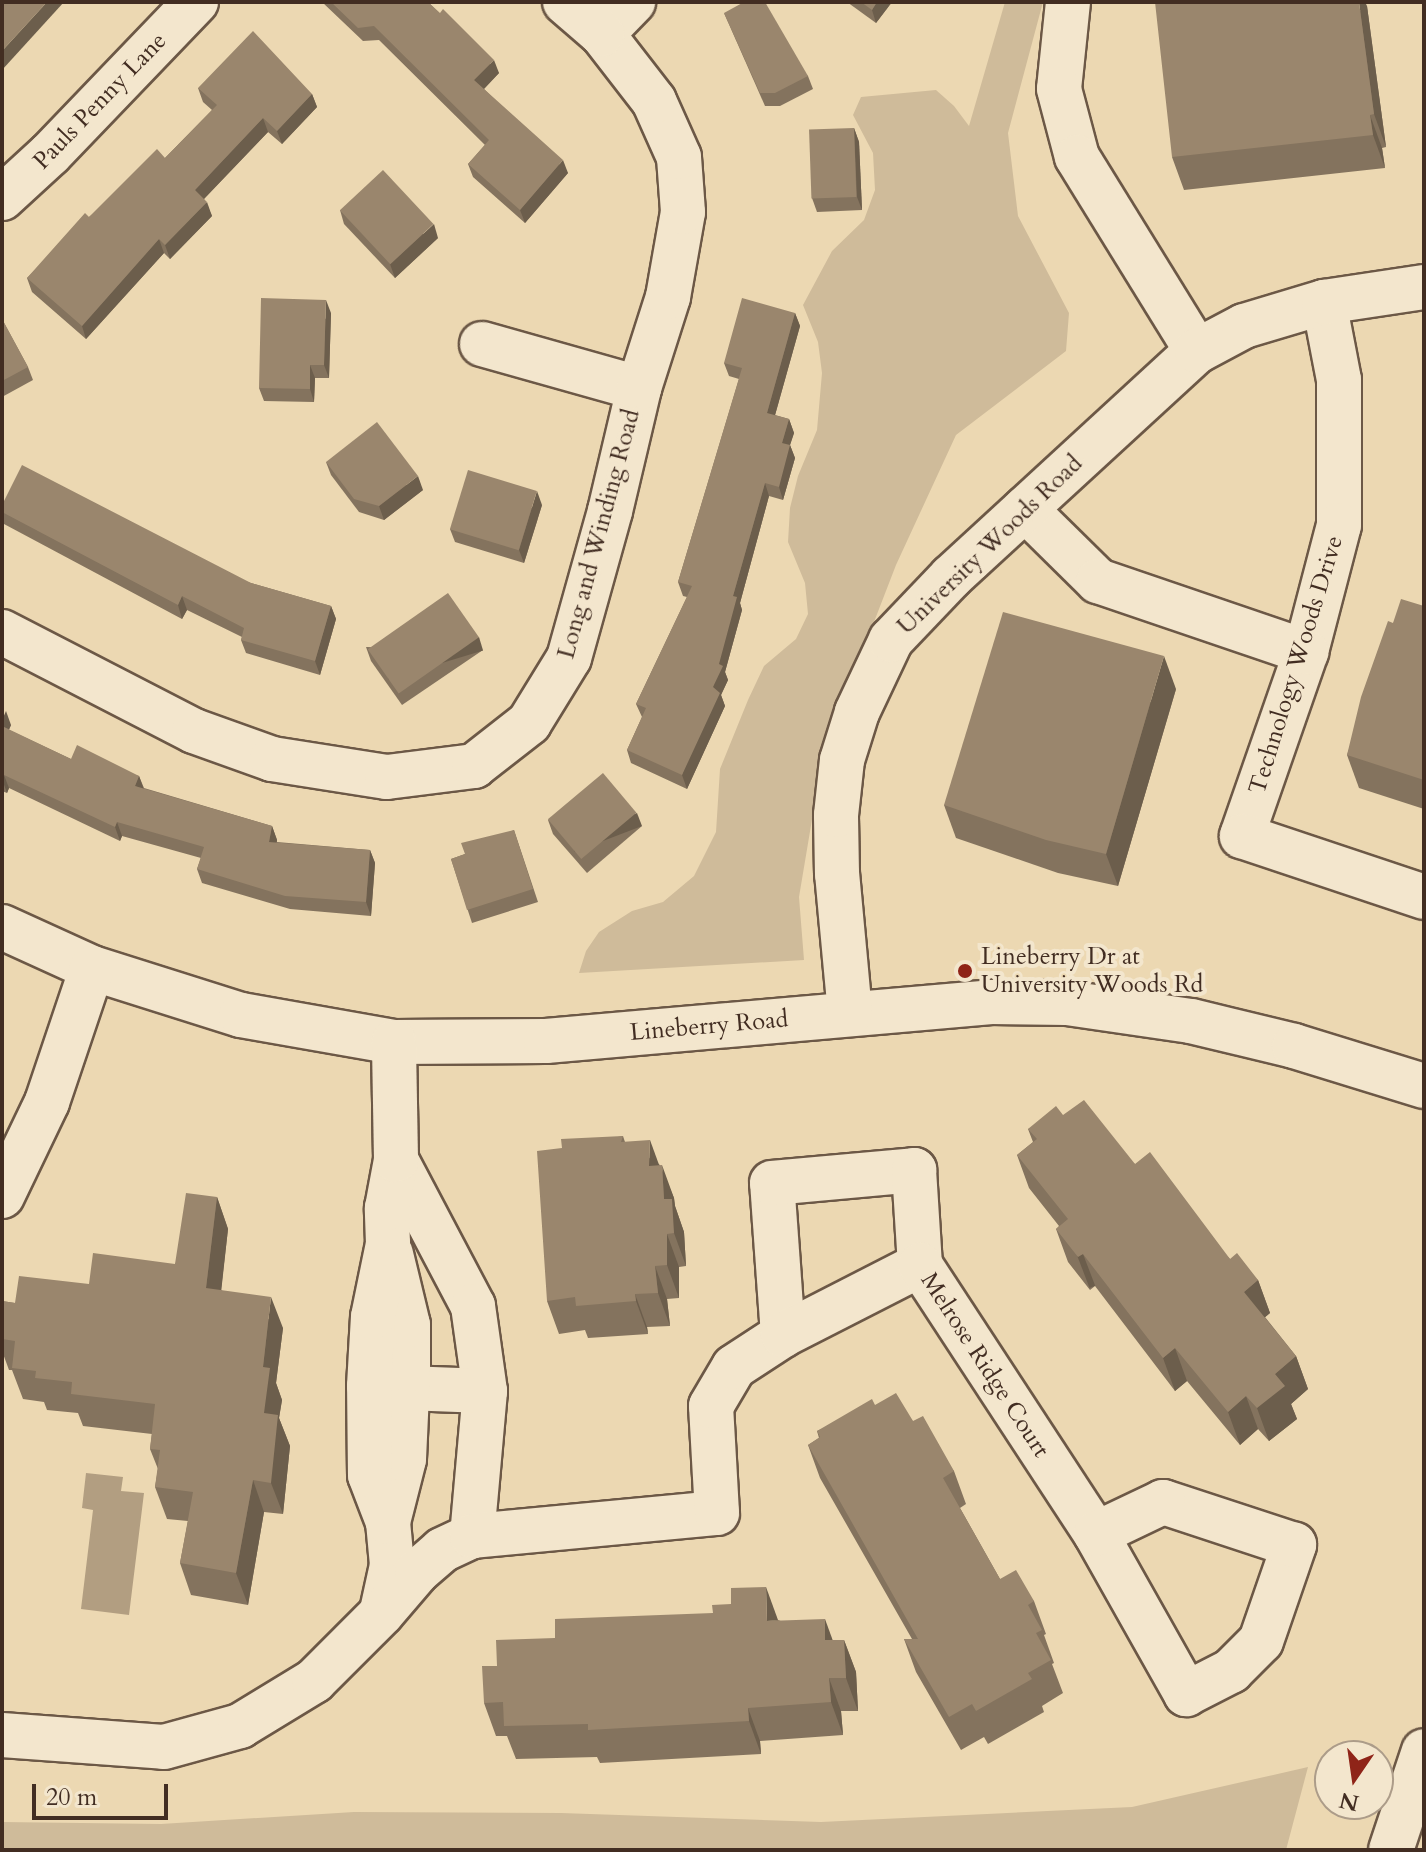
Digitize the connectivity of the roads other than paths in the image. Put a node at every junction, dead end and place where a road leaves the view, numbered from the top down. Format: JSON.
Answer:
{"nodes":[{"id":1,"x":196,"y":2,"type":"edge"},
{"id":2,"x":565,"y":2,"type":"edge"},
{"id":3,"x":633,"y":2,"type":"edge"},
{"id":4,"x":1068,"y":2,"type":"edge"},
{"id":5,"x":602,"y":34,"type":"junction"},
{"id":6,"x":2,"y":198,"type":"edge"},
{"id":7,"x":1424,"y":287,"type":"edge"},
{"id":8,"x":1324,"y":302,"type":"junction"},
{"id":9,"x":482,"y":344,"type":"dead end"},
{"id":10,"x":1197,"y":351,"type":"junction"},
{"id":11,"x":639,"y":388,"type":"junction"},
{"id":12,"x":1025,"y":509,"type":"junction"},
{"id":13,"x":2,"y":632,"type":"edge"},
{"id":14,"x":1306,"y":652,"type":"junction"},
{"id":15,"x":1424,"y":897,"type":"edge"},
{"id":16,"x":2,"y":927,"type":"edge"},
{"id":17,"x":92,"y":968,"type":"junction"},
{"id":18,"x":850,"y":1013,"type":"junction"},
{"id":19,"x":394,"y":1042,"type":"junction"},
{"id":20,"x":1424,"y":1086,"type":"edge"},
{"id":21,"x":396,"y":1160,"type":"junction"},
{"id":22,"x":2,"y":1196,"type":"edge"},
{"id":23,"x":920,"y":1265,"type":"junction"},
{"id":24,"x":783,"y":1335,"type":"junction"},
{"id":25,"x":388,"y":1387,"type":"junction"},
{"id":26,"x":485,"y":1391,"type":"junction"},
{"id":27,"x":1096,"y":1534,"type":"junction"},
{"id":28,"x":472,"y":1536,"type":"junction"},
{"id":29,"x":382,"y":1613,"type":"junction"},
{"id":30,"x":2,"y":1735,"type":"edge"},
{"id":31,"x":1424,"y":1751,"type":"edge"},
{"id":32,"x":1391,"y":1850,"type":"edge"}],
"edges":[{"from":1,"to":6,"type":"street","name":"Pauls Penny Lane"},
{"from":2,"to":5,"type":"street","name":"Long and Winding Road"},
{"from":3,"to":5,"type":"street"},
{"from":4,"to":10,"type":"street"},
{"from":5,"to":11,"type":"street","name":"Long and Winding Road"},
{"from":7,"to":8,"type":"street","name":"University Woods Road"},
{"from":8,"to":10,"type":"street","name":"University Woods Road"},
{"from":8,"to":14,"type":"street","name":"Technology Woods Drive"},
{"from":9,"to":11,"type":"street"},
{"from":10,"to":12,"type":"street","name":"University Woods Road"},
{"from":11,"to":13,"type":"street","name":"Long and Winding Road"},
{"from":12,"to":14,"type":"street"},
{"from":12,"to":18,"type":"street","name":"University Woods Road"},
{"from":14,"to":15,"type":"street","name":"Technology Woods Drive"},
{"from":16,"to":17,"type":"street","name":"Lineberry Road"},
{"from":17,"to":19,"type":"street","name":"Lineberry Road"},
{"from":17,"to":22,"type":"street"},
{"from":18,"to":19,"type":"street","name":"Lineberry Road"},
{"from":18,"to":20,"type":"street","name":"Lineberry Road"},
{"from":19,"to":21,"type":"street"},
{"from":21,"to":25,"type":"street"},
{"from":21,"to":26,"type":"street"},
{"from":23,"to":24,"type":"street","name":"Melrose Ridge Court"},
{"from":23,"to":24,"type":"street"},
{"from":23,"to":27,"type":"street","name":"Melrose Ridge Court"},
{"from":24,"to":28,"type":"street","name":"Melrose Ridge Court"},
{"from":25,"to":26,"type":"street"},
{"from":25,"to":29,"type":"street"},
{"from":26,"to":28,"type":"street"},
{"from":27,"to":27,"type":"street","name":"Melrose Ridge Court"},
{"from":28,"to":29,"type":"street"},
{"from":29,"to":30,"type":"street"},
{"from":31,"to":32,"type":"street"}]}
